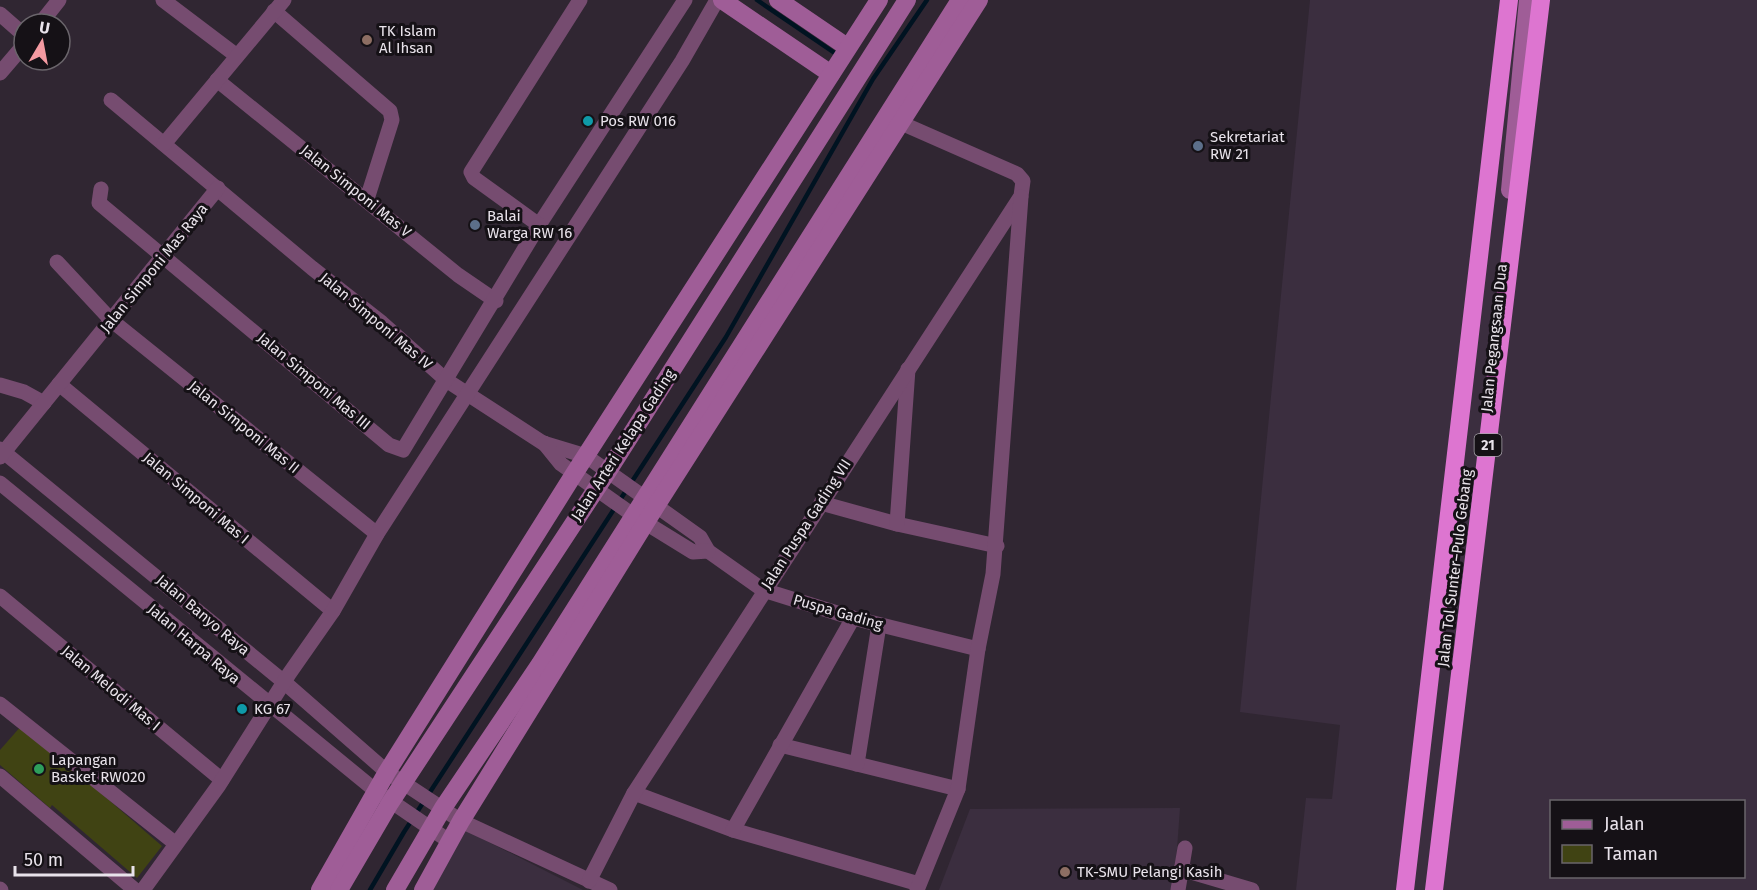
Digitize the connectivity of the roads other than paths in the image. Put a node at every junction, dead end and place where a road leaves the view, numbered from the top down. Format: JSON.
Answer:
{"nodes":[{"id":1,"x":60,"y":0,"type":"edge"},
{"id":2,"x":685,"y":0,"type":"edge"},
{"id":3,"x":717,"y":0,"type":"edge"},
{"id":4,"x":722,"y":0,"type":"edge"},
{"id":5,"x":777,"y":0,"type":"edge"},
{"id":6,"x":879,"y":0,"type":"edge"},
{"id":7,"x":907,"y":0,"type":"edge"},
{"id":8,"x":960,"y":0,"type":"edge"},
{"id":9,"x":979,"y":0,"type":"edge"},
{"id":10,"x":1509,"y":0,"type":"edge"},
{"id":11,"x":1528,"y":0,"type":"edge"},
{"id":12,"x":1541,"y":0,"type":"edge"},
{"id":13,"x":166,"y":1,"type":"edge"},
{"id":14,"x":573,"y":2,"type":"edge"},
{"id":15,"x":279,"y":5,"type":"edge"},
{"id":16,"x":50,"y":12,"type":"edge"},
{"id":17,"x":0,"y":14,"type":"edge"},
{"id":18,"x":12,"y":24,"type":"edge"},
{"id":19,"x":237,"y":56,"type":"junction"},
{"id":20,"x":12,"y":59,"type":"edge"},
{"id":21,"x":840,"y":59,"type":"junction"},
{"id":22,"x":0,"y":73,"type":"edge"},
{"id":23,"x":217,"y":80,"type":"junction"},
{"id":24,"x":111,"y":100,"type":"dead end"},
{"id":25,"x":901,"y":123,"type":"junction"},
{"id":26,"x":164,"y":144,"type":"junction"},
{"id":27,"x":218,"y":188,"type":"junction"},
{"id":28,"x":100,"y":196,"type":"dead end"},
{"id":29,"x":1021,"y":196,"type":"junction"},
{"id":30,"x":367,"y":200,"type":"junction"},
{"id":31,"x":539,"y":225,"type":"junction"},
{"id":32,"x":162,"y":256,"type":"junction"},
{"id":33,"x":57,"y":262,"type":"dead end"},
{"id":34,"x":496,"y":301,"type":"junction"},
{"id":35,"x":111,"y":320,"type":"junction"},
{"id":36,"x":909,"y":368,"type":"junction"},
{"id":37,"x":446,"y":380,"type":"junction"},
{"id":38,"x":59,"y":384,"type":"junction"},
{"id":39,"x":0,"y":385,"type":"edge"},
{"id":40,"x":468,"y":395,"type":"junction"},
{"id":41,"x":44,"y":403,"type":"junction"},
{"id":42,"x":543,"y":443,"type":"junction"},
{"id":43,"x":1,"y":453,"type":"edge"},
{"id":44,"x":586,"y":456,"type":"junction"},
{"id":45,"x":574,"y":474,"type":"junction"},
{"id":46,"x":614,"y":475,"type":"junction"},
{"id":47,"x":0,"y":483,"type":"edge"},
{"id":48,"x":603,"y":495,"type":"junction"},
{"id":49,"x":647,"y":499,"type":"junction"},
{"id":50,"x":821,"y":504,"type":"junction"},
{"id":51,"x":636,"y":517,"type":"junction"},
{"id":52,"x":897,"y":524,"type":"junction"},
{"id":53,"x":376,"y":534,"type":"junction"},
{"id":54,"x":996,"y":546,"type":"junction"},
{"id":55,"x":708,"y":551,"type":"junction"},
{"id":56,"x":763,"y":590,"type":"junction"},
{"id":57,"x":0,"y":596,"type":"edge"},
{"id":58,"x":333,"y":611,"type":"junction"},
{"id":59,"x":853,"y":618,"type":"junction"},
{"id":60,"x":879,"y":625,"type":"junction"},
{"id":61,"x":978,"y":649,"type":"junction"},
{"id":62,"x":284,"y":682,"type":"junction"},
{"id":63,"x":0,"y":704,"type":"edge"},
{"id":64,"x":270,"y":706,"type":"junction"},
{"id":65,"x":780,"y":746,"type":"junction"},
{"id":66,"x":856,"y":764,"type":"junction"},
{"id":67,"x":387,"y":772,"type":"junction"},
{"id":68,"x":0,"y":776,"type":"edge"},
{"id":69,"x":222,"y":780,"type":"junction"},
{"id":70,"x":409,"y":787,"type":"junction"},
{"id":71,"x":958,"y":789,"type":"junction"},
{"id":72,"x":376,"y":791,"type":"junction"},
{"id":73,"x":634,"y":793,"type":"junction"},
{"id":74,"x":437,"y":805,"type":"junction"},
{"id":75,"x":396,"y":806,"type":"junction"},
{"id":76,"x":460,"y":821,"type":"junction"},
{"id":77,"x":425,"y":826,"type":"junction"},
{"id":78,"x":733,"y":830,"type":"junction"},
{"id":79,"x":449,"y":841,"type":"junction"},
{"id":80,"x":176,"y":844,"type":"junction"},
{"id":81,"x":1185,"y":848,"type":"dead end"},
{"id":82,"x":1181,"y":869,"type":"junction"},
{"id":83,"x":588,"y":881,"type":"junction"},
{"id":84,"x":918,"y":887,"type":"edge"},
{"id":85,"x":330,"y":888,"type":"edge"},
{"id":86,"x":135,"y":890,"type":"edge"},
{"id":87,"x":142,"y":890,"type":"edge"},
{"id":88,"x":395,"y":890,"type":"edge"},
{"id":89,"x":423,"y":890,"type":"edge"},
{"id":90,"x":610,"y":890,"type":"edge"},
{"id":91,"x":1178,"y":890,"type":"edge"},
{"id":92,"x":1252,"y":890,"type":"edge"},
{"id":93,"x":1405,"y":890,"type":"edge"},
{"id":94,"x":1435,"y":890,"type":"edge"}],
"edges":[{"from":1,"to":16,"type":"street"},
{"from":2,"to":31,"type":"street"},
{"from":3,"to":40,"type":"street"},
{"from":4,"to":21,"type":"street"},
{"from":5,"to":21,"type":"street"},
{"from":6,"to":21,"type":"street","name":"Jalan Arteri Kelapa Gading"},
{"from":7,"to":46,"type":"street","name":"Jalan Arteri Kelapa Gading"},
{"from":8,"to":49,"type":"street"},
{"from":9,"to":25,"type":"street"},
{"from":10,"to":93,"type":"highway","name":"Jalan Tol Sunter–Pulo Gebang","number":"21"},
{"from":11,"to":94,"type":"street","name":"Jalan Pegangsaan Dua"},
{"from":12,"to":94,"type":"highway","name":"Jalan Tol Sunter–Pulo Gebang","number":"21"},
{"from":13,"to":19,"type":"street"},
{"from":14,"to":31,"type":"street"},
{"from":15,"to":19,"type":"street"},
{"from":15,"to":30,"type":"street"},
{"from":17,"to":18,"type":"street"},
{"from":19,"to":23,"type":"street"},
{"from":20,"to":22,"type":"street"},
{"from":21,"to":44,"type":"street","name":"Jalan Arteri Kelapa Gading"},
{"from":23,"to":26,"type":"street"},
{"from":23,"to":30,"type":"street","name":"Jalan Simponi Mas V"},
{"from":24,"to":26,"type":"street","name":"Jalan Simponi Mas Raya"},
{"from":25,"to":29,"type":"street"},
{"from":25,"to":49,"type":"street"},
{"from":26,"to":27,"type":"street","name":"Jalan Simponi Mas Raya"},
{"from":27,"to":32,"type":"street","name":"Jalan Simponi Mas Raya"},
{"from":27,"to":37,"type":"street","name":"Jalan Simponi Mas IV"},
{"from":28,"to":32,"type":"street"},
{"from":29,"to":36,"type":"street","name":"Jalan Puspa Gading VII"},
{"from":29,"to":54,"type":"street"},
{"from":30,"to":34,"type":"street","name":"Jalan Simponi Mas V"},
{"from":31,"to":34,"type":"street"},
{"from":32,"to":35,"type":"street","name":"Jalan Simponi Mas Raya"},
{"from":32,"to":37,"type":"street","name":"Jalan Simponi Mas III"},
{"from":33,"to":35,"type":"street","name":"Jalan Simponi Mas II"},
{"from":34,"to":37,"type":"street"},
{"from":35,"to":38,"type":"street","name":"Jalan Simponi Mas Raya"},
{"from":35,"to":53,"type":"street","name":"Jalan Simponi Mas II"},
{"from":36,"to":50,"type":"street","name":"Jalan Puspa Gading VII"},
{"from":36,"to":52,"type":"street"},
{"from":37,"to":40,"type":"street","name":"Jalan Simponi Mas IV"},
{"from":38,"to":41,"type":"street","name":"Jalan Simponi Mas Raya"},
{"from":38,"to":58,"type":"street","name":"Jalan Simponi Mas I"},
{"from":39,"to":41,"type":"street"},
{"from":40,"to":42,"type":"street","name":"Jalan Simponi Mas IV"},
{"from":40,"to":53,"type":"street"},
{"from":41,"to":43,"type":"street","name":"Jalan Simponi Mas Raya"},
{"from":42,"to":44,"type":"street","name":"Jalan Simponi Mas IV"},
{"from":42,"to":45,"type":"street","name":"Jalan Simponi Mas IV"},
{"from":43,"to":62,"type":"street","name":"Jalan Banyo Raya"},
{"from":44,"to":45,"type":"street","name":"Jalan Arteri Kelapa Gading"},
{"from":44,"to":46,"type":"street","name":"Jalan Simponi Mas IV"},
{"from":45,"to":48,"type":"street","name":"Jalan Simponi Mas IV"},
{"from":45,"to":67,"type":"street","name":"Jalan Arteri Kelapa Gading"},
{"from":46,"to":48,"type":"street","name":"Jalan Arteri Kelapa Gading"},
{"from":46,"to":49,"type":"street","name":"Jalan Simponi Mas IV"},
{"from":47,"to":64,"type":"street","name":"Jalan Harpa Raya"},
{"from":48,"to":51,"type":"street","name":"Jalan Simponi Mas IV"},
{"from":48,"to":70,"type":"street","name":"Jalan Arteri Kelapa Gading"},
{"from":49,"to":51,"type":"street"},
{"from":49,"to":55,"type":"street","name":"Puspa Gading"},
{"from":50,"to":52,"type":"street"},
{"from":50,"to":56,"type":"street","name":"Jalan Puspa Gading VII"},
{"from":51,"to":55,"type":"street","name":"Puspa Gading"},
{"from":51,"to":74,"type":"street"},
{"from":51,"to":76,"type":"street"},
{"from":52,"to":54,"type":"street"},
{"from":53,"to":58,"type":"street"},
{"from":54,"to":61,"type":"street"},
{"from":55,"to":56,"type":"street","name":"Puspa Gading"},
{"from":56,"to":59,"type":"street","name":"Puspa Gading"},
{"from":56,"to":73,"type":"street","name":"Jalan Puspa Gading VII"},
{"from":57,"to":69,"type":"street","name":"Jalan Melodi Mas I"},
{"from":58,"to":62,"type":"street"},
{"from":59,"to":60,"type":"street","name":"Puspa Gading"},
{"from":59,"to":65,"type":"street"},
{"from":60,"to":61,"type":"street","name":"Puspa Gading"},
{"from":60,"to":66,"type":"street"},
{"from":61,"to":71,"type":"street"},
{"from":62,"to":64,"type":"street"},
{"from":62,"to":67,"type":"street","name":"Jalan Banyo Raya"},
{"from":63,"to":80,"type":"street"},
{"from":64,"to":69,"type":"street"},
{"from":64,"to":72,"type":"street","name":"Jalan Harpa Raya"},
{"from":65,"to":66,"type":"street"},
{"from":65,"to":78,"type":"street"},
{"from":66,"to":71,"type":"street"},
{"from":67,"to":70,"type":"street","name":"Jalan Banyo Raya"},
{"from":67,"to":72,"type":"street","name":"Jalan Arteri Kelapa Gading"},
{"from":68,"to":86,"type":"street"},
{"from":69,"to":80,"type":"street"},
{"from":70,"to":74,"type":"street","name":"Jalan Banyo Raya"},
{"from":70,"to":75,"type":"street","name":"Jalan Arteri Kelapa Gading"},
{"from":71,"to":84,"type":"street"},
{"from":72,"to":75,"type":"street","name":"Jalan Harpa Raya"},
{"from":72,"to":85,"type":"street","name":"Jalan Arteri Kelapa Gading"},
{"from":73,"to":78,"type":"street"},
{"from":73,"to":83,"type":"street","name":"Jalan Puspa Gading VII"},
{"from":74,"to":76,"type":"street","name":"Jalan Banyo Raya"},
{"from":74,"to":77,"type":"street"},
{"from":75,"to":77,"type":"street","name":"Jalan Harpa Raya"},
{"from":75,"to":85,"type":"street","name":"Jalan Arteri Kelapa Gading"},
{"from":76,"to":79,"type":"street"},
{"from":76,"to":83,"type":"street","name":"Jalan Banyo Raya"},
{"from":77,"to":79,"type":"street","name":"Jalan Harpa Raya"},
{"from":77,"to":88,"type":"street"},
{"from":78,"to":84,"type":"street"},
{"from":79,"to":89,"type":"street"},
{"from":80,"to":87,"type":"street"},
{"from":81,"to":82,"type":"street"},
{"from":82,"to":91,"type":"street"},
{"from":82,"to":92,"type":"street"},
{"from":83,"to":90,"type":"street","name":"Jalan Banyo Raya"}]}
